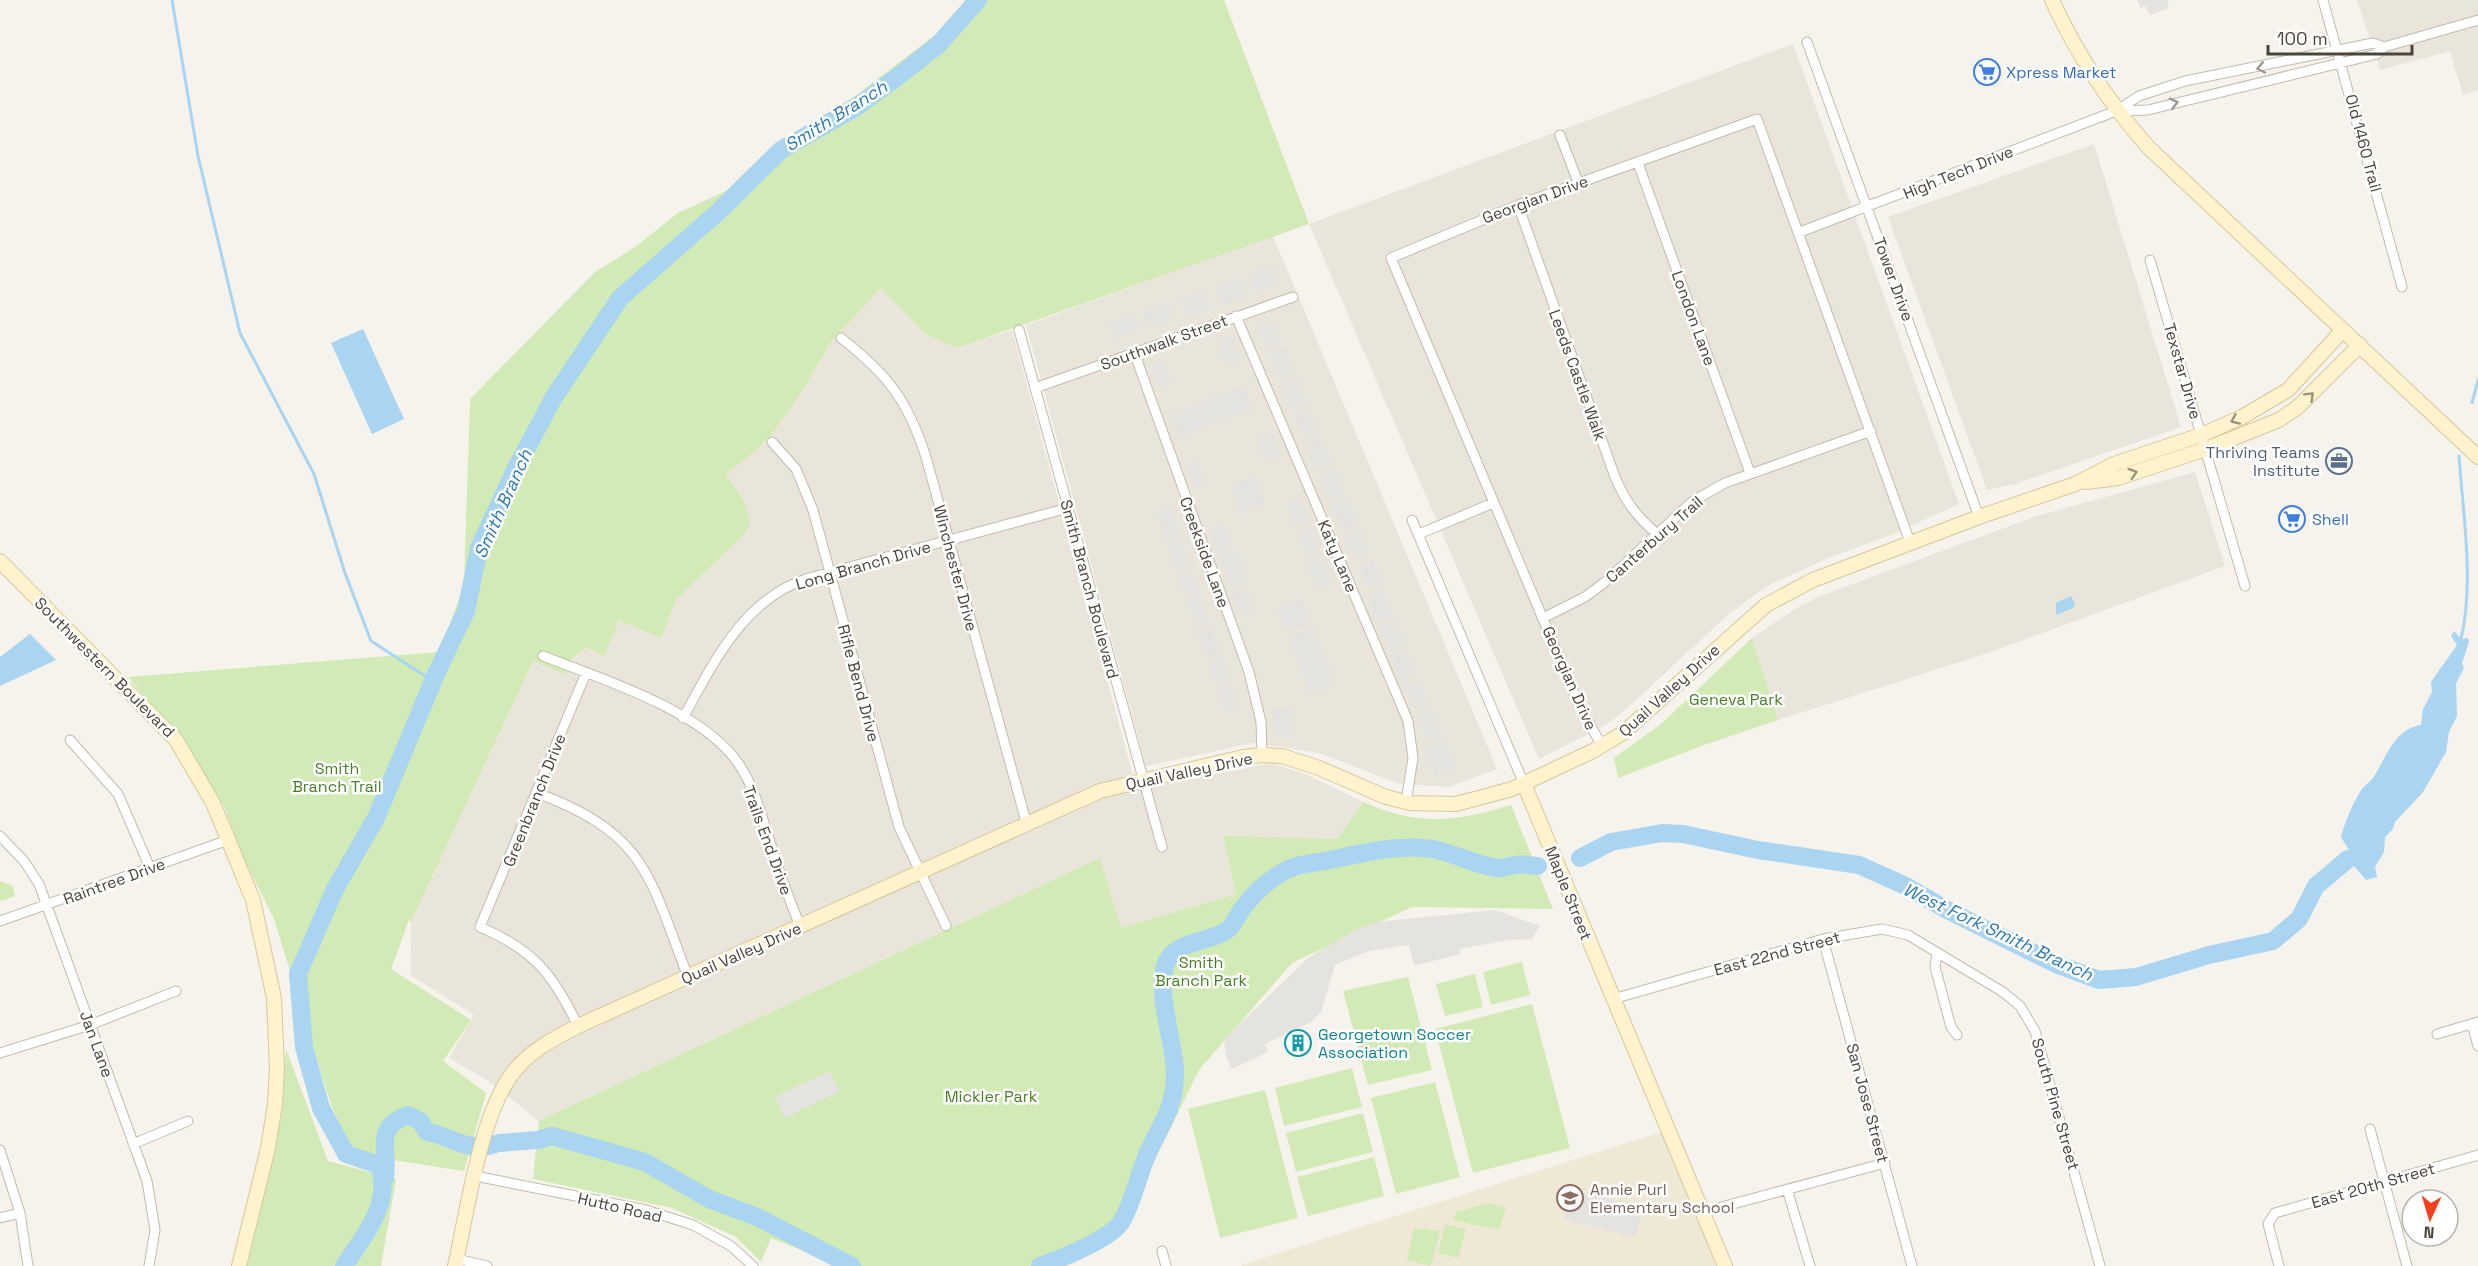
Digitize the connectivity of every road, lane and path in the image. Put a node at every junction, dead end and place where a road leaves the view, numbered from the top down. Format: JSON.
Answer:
{"nodes":[{"id":1,"x":2052,"y":0,"type":"edge"},
{"id":2,"x":2323,"y":0,"type":"edge"},
{"id":3,"x":2478,"y":20,"type":"edge"},
{"id":4,"x":1807,"y":42,"type":"dead end"},
{"id":5,"x":2384,"y":47,"type":"junction"},
{"id":6,"x":2338,"y":52,"type":"junction"},
{"id":7,"x":2342,"y":63,"type":"junction"},
{"id":8,"x":2116,"y":111,"type":"junction"},
{"id":9,"x":1560,"y":135,"type":"dead end"},
{"id":10,"x":1638,"y":163,"type":"junction"},
{"id":11,"x":1578,"y":182,"type":"junction"},
{"id":12,"x":1518,"y":205,"type":"junction"},
{"id":13,"x":1868,"y":207,"type":"junction"},
{"id":14,"x":1800,"y":232,"type":"junction"},
{"id":15,"x":2150,"y":260,"type":"dead end"},
{"id":16,"x":2402,"y":287,"type":"dead end"},
{"id":17,"x":1293,"y":297,"type":"dead end"},
{"id":18,"x":1236,"y":316,"type":"junction"},
{"id":19,"x":1019,"y":330,"type":"dead end"},
{"id":20,"x":2343,"y":330,"type":"junction"},
{"id":21,"x":841,"y":338,"type":"dead end"},
{"id":22,"x":2360,"y":345,"type":"junction"},
{"id":23,"x":1134,"y":352,"type":"junction"},
{"id":24,"x":1035,"y":388,"type":"junction"},
{"id":25,"x":1871,"y":431,"type":"junction"},
{"id":26,"x":772,"y":442,"type":"dead end"},
{"id":27,"x":2204,"y":442,"type":"junction"},
{"id":28,"x":2478,"y":457,"type":"edge"},
{"id":29,"x":1750,"y":473,"type":"junction"},
{"id":30,"x":1493,"y":503,"type":"junction"},
{"id":31,"x":1068,"y":508,"type":"junction"},
{"id":32,"x":1978,"y":517,"type":"junction"},
{"id":33,"x":1412,"y":520,"type":"dead end"},
{"id":34,"x":1419,"y":534,"type":"junction"},
{"id":35,"x":1657,"y":534,"type":"junction"},
{"id":36,"x":948,"y":541,"type":"junction"},
{"id":37,"x":1911,"y":542,"type":"junction"},
{"id":38,"x":0,"y":561,"type":"edge"},
{"id":39,"x":829,"y":573,"type":"junction"},
{"id":40,"x":2245,"y":586,"type":"dead end"},
{"id":41,"x":1543,"y":618,"type":"junction"},
{"id":42,"x":543,"y":656,"type":"dead end"},
{"id":43,"x":586,"y":673,"type":"junction"},
{"id":44,"x":683,"y":718,"type":"junction"},
{"id":45,"x":70,"y":740,"type":"dead end"},
{"id":46,"x":1602,"y":746,"type":"junction"},
{"id":47,"x":1262,"y":755,"type":"junction"},
{"id":48,"x":1142,"y":780,"type":"junction"},
{"id":49,"x":1524,"y":784,"type":"junction"},
{"id":50,"x":537,"y":793,"type":"junction"},
{"id":51,"x":1406,"y":802,"type":"junction"},
{"id":52,"x":1026,"y":825,"type":"junction"},
{"id":53,"x":0,"y":836,"type":"edge"},
{"id":54,"x":228,"y":840,"type":"junction"},
{"id":55,"x":1161,"y":847,"type":"dead end"},
{"id":56,"x":150,"y":868,"type":"junction"},
{"id":57,"x":920,"y":871,"type":"junction"},
{"id":58,"x":47,"y":905,"type":"junction"},
{"id":59,"x":0,"y":921,"type":"edge"},
{"id":60,"x":800,"y":926,"type":"junction"},
{"id":61,"x":946,"y":926,"type":"dead end"},
{"id":62,"x":1823,"y":939,"type":"junction"},
{"id":63,"x":1937,"y":954,"type":"junction"},
{"id":64,"x":688,"y":977,"type":"junction"},
{"id":65,"x":176,"y":991,"type":"dead end"},
{"id":66,"x":1613,"y":999,"type":"junction"},
{"id":67,"x":2475,"y":1023,"type":"edge"},
{"id":68,"x":90,"y":1025,"type":"junction"},
{"id":69,"x":578,"y":1026,"type":"junction"},
{"id":70,"x":2437,"y":1034,"type":"dead end"},
{"id":71,"x":1957,"y":1035,"type":"dead end"},
{"id":72,"x":2478,"y":1046,"type":"edge"},
{"id":73,"x":0,"y":1053,"type":"edge"},
{"id":74,"x":188,"y":1121,"type":"dead end"},
{"id":75,"x":2370,"y":1129,"type":"dead end"},
{"id":76,"x":133,"y":1144,"type":"junction"},
{"id":77,"x":0,"y":1150,"type":"edge"},
{"id":78,"x":2478,"y":1155,"type":"edge"},
{"id":79,"x":1885,"y":1163,"type":"junction"},
{"id":80,"x":475,"y":1176,"type":"junction"},
{"id":81,"x":2383,"y":1181,"type":"junction"},
{"id":82,"x":1787,"y":1189,"type":"junction"},
{"id":83,"x":1703,"y":1212,"type":"junction"},
{"id":84,"x":20,"y":1213,"type":"junction"},
{"id":85,"x":0,"y":1218,"type":"edge"},
{"id":86,"x":1162,"y":1251,"type":"dead end"},
{"id":87,"x":456,"y":1263,"type":"edge"},
{"id":88,"x":28,"y":1266,"type":"edge"},
{"id":89,"x":148,"y":1266,"type":"edge"},
{"id":90,"x":239,"y":1266,"type":"edge"},
{"id":91,"x":487,"y":1266,"type":"edge"},
{"id":92,"x":753,"y":1266,"type":"edge"},
{"id":93,"x":1166,"y":1266,"type":"edge"},
{"id":94,"x":1725,"y":1266,"type":"edge"},
{"id":95,"x":1810,"y":1266,"type":"edge"},
{"id":96,"x":1912,"y":1266,"type":"edge"},
{"id":97,"x":2100,"y":1266,"type":"edge"},
{"id":98,"x":2279,"y":1266,"type":"edge"},
{"id":99,"x":2407,"y":1266,"type":"edge"}],
"edges":[{"from":1,"to":8,"type":"street"},
{"from":2,"to":6,"type":"street","name":"Old 1460 Trail"},
{"from":3,"to":5,"type":"street"},
{"from":4,"to":13,"type":"street","name":"Tower Drive"},
{"from":5,"to":6,"type":"street","name":"High Tech Drive"},
{"from":5,"to":7,"type":"street","name":"High Tech Drive"},
{"from":6,"to":7,"type":"street","name":"Old 1460 Trail"},
{"from":6,"to":8,"type":"street","name":"High Tech Drive","one_way":true},
{"from":8,"to":7,"type":"street","name":"High Tech Drive","one_way":true},
{"from":7,"to":16,"type":"street","name":"Old 1460 Trail"},
{"from":8,"to":13,"type":"street","name":"High Tech Drive"},
{"from":8,"to":20,"type":"street"},
{"from":9,"to":11,"type":"street"},
{"from":10,"to":11,"type":"street","name":"Georgian Drive"},
{"from":10,"to":14,"type":"street","name":"Georgian Drive"},
{"from":10,"to":29,"type":"street","name":"London Lane"},
{"from":11,"to":12,"type":"street","name":"Georgian Drive"},
{"from":12,"to":30,"type":"street","name":"Georgian Drive"},
{"from":12,"to":35,"type":"street","name":"Leeds Castle Walk"},
{"from":13,"to":14,"type":"street","name":"High Tech Drive"},
{"from":13,"to":32,"type":"street","name":"Tower Drive"},
{"from":14,"to":25,"type":"street","name":"Georgian Drive"},
{"from":15,"to":27,"type":"street","name":"Texstar Drive"},
{"from":17,"to":18,"type":"street","name":"Southwalk Street"},
{"from":18,"to":23,"type":"street","name":"Southwalk Street"},
{"from":18,"to":51,"type":"street","name":"Katy Lane"},
{"from":19,"to":24,"type":"street","name":"Smith Branch Boulevard"},
{"from":20,"to":22,"type":"street"},
{"from":20,"to":27,"type":"street","name":"Quail Valley Drive","one_way":true},
{"from":21,"to":36,"type":"street","name":"Winchester Drive"},
{"from":27,"to":22,"type":"street","name":"Quail Valley Drive","one_way":true},
{"from":22,"to":28,"type":"street"},
{"from":23,"to":24,"type":"street","name":"Southwalk Street"},
{"from":23,"to":47,"type":"street","name":"Creekside Lane"},
{"from":24,"to":31,"type":"street","name":"Smith Branch Boulevard"},
{"from":25,"to":29,"type":"street","name":"Canterbury Trail"},
{"from":25,"to":37,"type":"street","name":"Georgian Drive"},
{"from":26,"to":39,"type":"street","name":"Rifle Bend Drive"},
{"from":27,"to":32,"type":"street","name":"Quail Valley Drive"},
{"from":27,"to":40,"type":"street","name":"Texstar Drive"},
{"from":29,"to":35,"type":"street","name":"Canterbury Trail"},
{"from":30,"to":34,"type":"street"},
{"from":30,"to":41,"type":"street","name":"Georgian Drive"},
{"from":31,"to":36,"type":"street","name":"Long Branch Drive"},
{"from":31,"to":48,"type":"street","name":"Smith Branch Boulevard"},
{"from":32,"to":37,"type":"street","name":"Quail Valley Drive"},
{"from":33,"to":34,"type":"street","name":"Maple Street"},
{"from":34,"to":49,"type":"street","name":"Maple Street"},
{"from":35,"to":41,"type":"street","name":"Canterbury Trail"},
{"from":36,"to":39,"type":"street","name":"Long Branch Drive"},
{"from":36,"to":52,"type":"street","name":"Winchester Drive"},
{"from":37,"to":46,"type":"street","name":"Quail Valley Drive"},
{"from":38,"to":54,"type":"street","name":"Southwestern Boulevard"},
{"from":39,"to":44,"type":"street","name":"Long Branch Drive"},
{"from":39,"to":57,"type":"street","name":"Rifle Bend Drive"},
{"from":41,"to":46,"type":"street","name":"Georgian Drive"},
{"from":42,"to":43,"type":"street","name":"Trails End Drive"},
{"from":43,"to":44,"type":"street","name":"Trails End Drive"},
{"from":43,"to":50,"type":"street","name":"Greenbranch Drive"},
{"from":44,"to":60,"type":"street","name":"Trails End Drive"},
{"from":45,"to":56,"type":"street"},
{"from":46,"to":49,"type":"street","name":"Quail Valley Drive"},
{"from":47,"to":48,"type":"street","name":"Quail Valley Drive"},
{"from":47,"to":51,"type":"street","name":"Quail Valley Drive"},
{"from":48,"to":52,"type":"street","name":"Quail Valley Drive"},
{"from":48,"to":55,"type":"street","name":"Smith Branch Boulevard"},
{"from":49,"to":51,"type":"street","name":"Quail Valley Drive"},
{"from":49,"to":66,"type":"street","name":"Maple Street"},
{"from":50,"to":64,"type":"street"},
{"from":50,"to":69,"type":"street","name":"Greenbranch Drive"},
{"from":52,"to":57,"type":"street","name":"Quail Valley Drive"},
{"from":53,"to":58,"type":"street","name":"Jan Lane"},
{"from":54,"to":56,"type":"street","name":"Raintree Drive"},
{"from":54,"to":90,"type":"street","name":"Southwestern Boulevard"},
{"from":56,"to":58,"type":"street","name":"Raintree Drive"},
{"from":57,"to":60,"type":"street","name":"Quail Valley Drive"},
{"from":57,"to":61,"type":"street","name":"Rifle Bend Drive"},
{"from":58,"to":59,"type":"street","name":"Raintree Drive"},
{"from":58,"to":68,"type":"street","name":"Jan Lane"},
{"from":60,"to":64,"type":"street","name":"Quail Valley Drive"},
{"from":62,"to":63,"type":"street","name":"East 22nd Street"},
{"from":62,"to":66,"type":"street","name":"East 22nd Street"},
{"from":62,"to":79,"type":"street","name":"San Jose Street"},
{"from":63,"to":71,"type":"street"},
{"from":63,"to":97,"type":"street","name":"South Pine Street"},
{"from":64,"to":69,"type":"street","name":"Quail Valley Drive"},
{"from":65,"to":68,"type":"street"},
{"from":66,"to":83,"type":"street","name":"Maple Street"},
{"from":67,"to":70,"type":"street"},
{"from":67,"to":72,"type":"street"},
{"from":68,"to":73,"type":"street"},
{"from":68,"to":76,"type":"street","name":"Jan Lane"},
{"from":69,"to":80,"type":"street","name":"Quail Valley Drive"},
{"from":74,"to":76,"type":"street"},
{"from":75,"to":81,"type":"street"},
{"from":76,"to":89,"type":"street","name":"Jan Lane"},
{"from":77,"to":84,"type":"street"},
{"from":78,"to":81,"type":"street","name":"East 20th Street"},
{"from":79,"to":82,"type":"street"},
{"from":79,"to":96,"type":"street","name":"San Jose Street"},
{"from":80,"to":87,"type":"street","name":"Quail Valley Drive"},
{"from":80,"to":92,"type":"street","name":"Hutto Road"},
{"from":81,"to":98,"type":"street","name":"East 20th Street"},
{"from":81,"to":99,"type":"street"},
{"from":82,"to":83,"type":"street"},
{"from":82,"to":95,"type":"street"},
{"from":83,"to":94,"type":"street","name":"Maple Street"},
{"from":84,"to":85,"type":"street"},
{"from":84,"to":88,"type":"street"},
{"from":86,"to":93,"type":"street"},
{"from":87,"to":91,"type":"street"}]}
